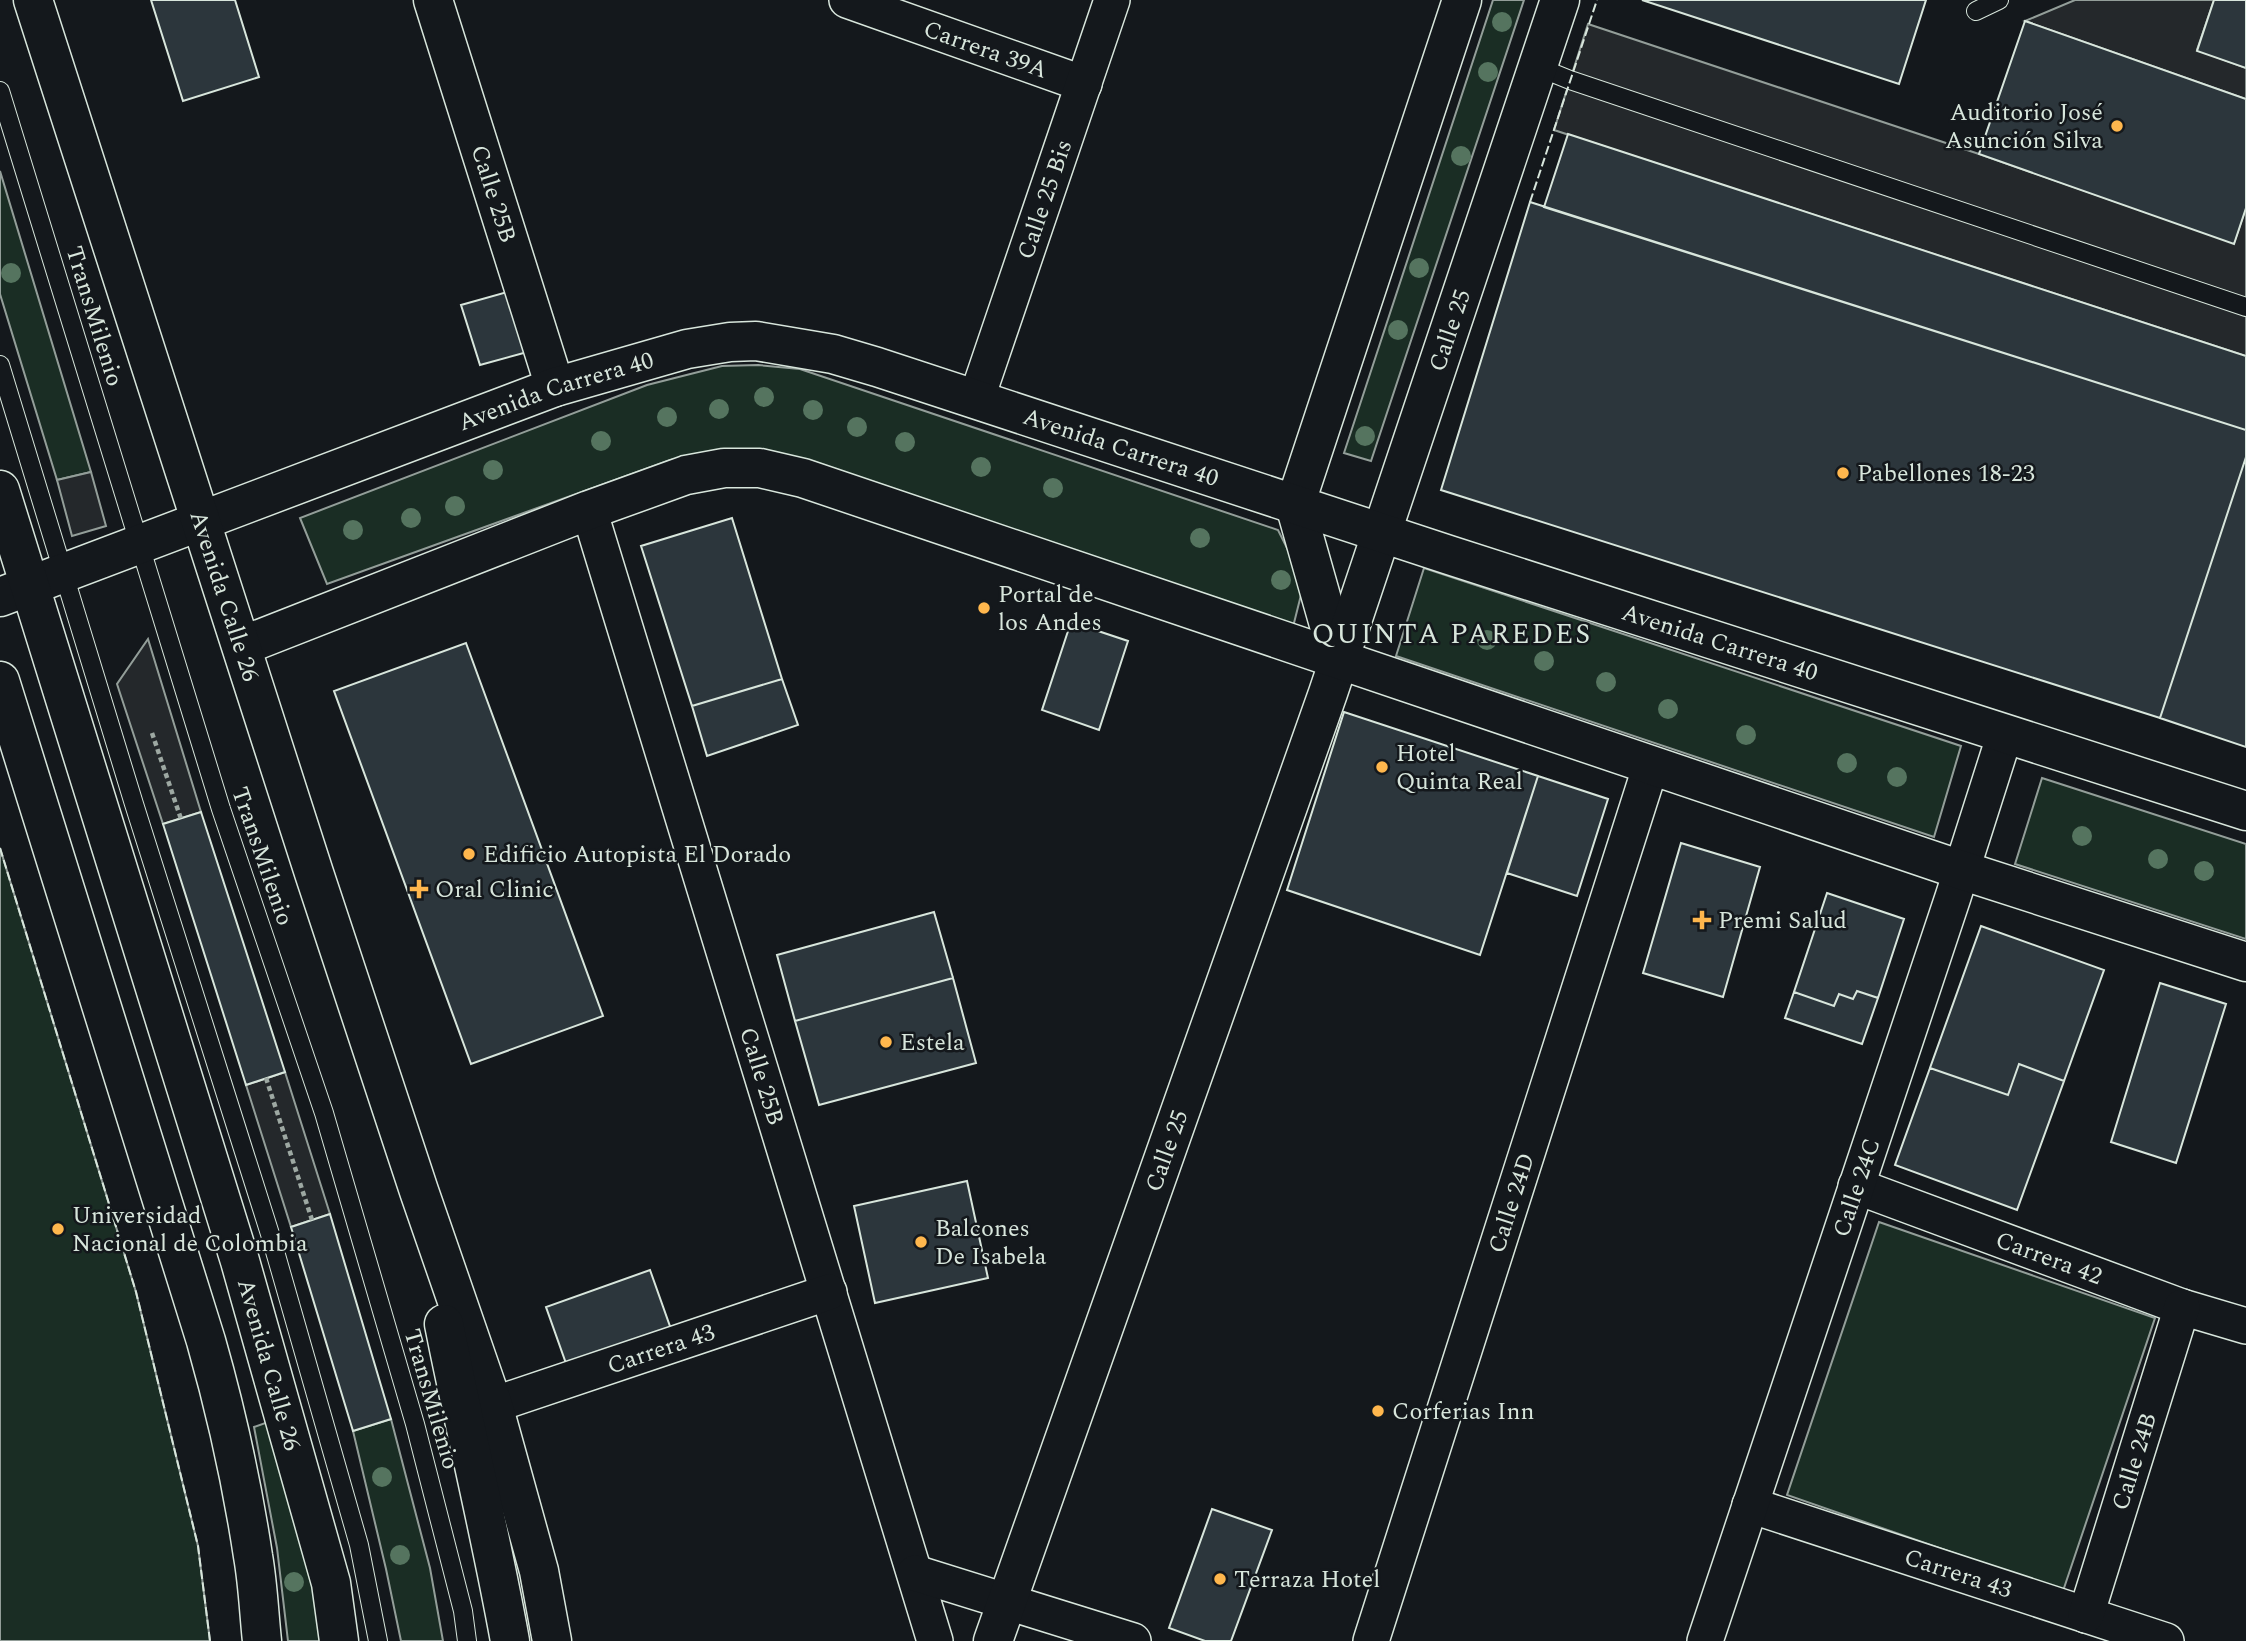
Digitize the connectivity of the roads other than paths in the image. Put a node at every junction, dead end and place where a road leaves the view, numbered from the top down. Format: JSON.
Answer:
{"nodes":[{"id":1,"x":33,"y":0,"type":"edge"},
{"id":2,"x":433,"y":0,"type":"edge"},
{"id":3,"x":847,"y":0,"type":"edge"},
{"id":4,"x":1112,"y":0,"type":"edge"},
{"id":5,"x":1462,"y":0,"type":"edge"},
{"id":6,"x":1560,"y":0,"type":"edge"},
{"id":7,"x":1998,"y":0,"type":"edge"},
{"id":8,"x":1976,"y":11,"type":"dead end"},
{"id":9,"x":1538,"y":67,"type":"junction"},
{"id":10,"x":1084,"y":84,"type":"junction"},
{"id":11,"x":0,"y":90,"type":"edge"},
{"id":12,"x":2246,"y":307,"type":"edge"},
{"id":13,"x":0,"y":365,"type":"edge"},
{"id":14,"x":555,"y":387,"type":"junction"},
{"id":15,"x":976,"y":400,"type":"junction"},
{"id":16,"x":0,"y":490,"type":"edge"},
{"id":17,"x":1295,"y":505,"type":"junction"},
{"id":18,"x":589,"y":510,"type":"junction"},
{"id":19,"x":202,"y":520,"type":"junction"},
{"id":20,"x":1381,"y":533,"type":"junction"},
{"id":21,"x":139,"y":544,"type":"junction"},
{"id":22,"x":31,"y":585,"type":"edge"},
{"id":23,"x":242,"y":646,"type":"junction"},
{"id":24,"x":1339,"y":660,"type":"junction"},
{"id":25,"x":0,"y":681,"type":"edge"},
{"id":26,"x":2005,"y":734,"type":"junction"},
{"id":27,"x":1651,"y":765,"type":"junction"},
{"id":28,"x":2246,"y":811,"type":"edge"},
{"id":29,"x":1961,"y":870,"type":"junction"},
{"id":30,"x":2246,"y":962,"type":"edge"},
{"id":31,"x":1856,"y":1186,"type":"junction"},
{"id":32,"x":419,"y":1191,"type":"junction"},
{"id":33,"x":830,"y":1292,"type":"junction"},
{"id":34,"x":2182,"y":1307,"type":"junction"},
{"id":35,"x":2246,"y":1326,"type":"edge"},
{"id":36,"x":493,"y":1405,"type":"junction"},
{"id":37,"x":1750,"y":1505,"type":"junction"},
{"id":38,"x":915,"y":1573,"type":"junction"},
{"id":39,"x":1007,"y":1600,"type":"junction"},
{"id":40,"x":2086,"y":1615,"type":"junction"},
{"id":41,"x":262,"y":1641,"type":"edge"},
{"id":42,"x":339,"y":1641,"type":"edge"},
{"id":43,"x":378,"y":1641,"type":"edge"},
{"id":44,"x":467,"y":1641,"type":"edge"},
{"id":45,"x":510,"y":1641,"type":"edge"},
{"id":46,"x":552,"y":1641,"type":"edge"},
{"id":47,"x":935,"y":1641,"type":"edge"},
{"id":48,"x":993,"y":1641,"type":"edge"},
{"id":49,"x":1133,"y":1641,"type":"edge"},
{"id":50,"x":1371,"y":1641,"type":"edge"},
{"id":51,"x":1705,"y":1641,"type":"edge"},
{"id":52,"x":2166,"y":1641,"type":"edge"}],
"edges":[{"from":1,"to":19,"type":"main road","name":"Avenida Calle 26"},
{"from":2,"to":14,"type":"main road","name":"Calle 25B"},
{"from":3,"to":10,"type":"street","name":"Carrera 39A"},
{"from":4,"to":10,"type":"street","name":"Calle 25 Bis"},
{"from":5,"to":17,"type":"main road"},
{"from":6,"to":9,"type":"main road","name":"Calle 25"},
{"from":7,"to":8,"type":"lane"},
{"from":9,"to":12,"type":"lane"},
{"from":9,"to":20,"type":"main road","name":"Calle 25"},
{"from":10,"to":15,"type":"street","name":"Calle 25 Bis"},
{"from":11,"to":21,"type":"lane","name":"TransMilenio"},
{"from":13,"to":22,"type":"lane"},
{"from":14,"to":15,"type":"main road","name":"Avenida Carrera 40"},
{"from":14,"to":19,"type":"main road","name":"Avenida Carrera 40"},
{"from":15,"to":17,"type":"main road","name":"Avenida Carrera 40"},
{"from":16,"to":22,"type":"main road","name":"Avenida Calle 26"},
{"from":17,"to":20,"type":"main road","name":"Avenida Carrera 40"},
{"from":17,"to":24,"type":"main road"},
{"from":18,"to":23,"type":"main road"},
{"from":18,"to":24,"type":"main road"},
{"from":18,"to":33,"type":"street","name":"Calle 25B"},
{"from":19,"to":21,"type":"main road","name":"Avenida Carrera 40"},
{"from":19,"to":23,"type":"main road","name":"Avenida Calle 26"},
{"from":20,"to":24,"type":"main road","name":"Calle 25"},
{"from":20,"to":26,"type":"main road","name":"Avenida Carrera 40"},
{"from":21,"to":22,"type":"main road","name":"Avenida Carrera 40"},
{"from":21,"to":44,"type":"lane","name":"TransMilenio"},
{"from":22,"to":42,"type":"main road","name":"Avenida Calle 26"},
{"from":22,"to":43,"type":"lane"},
{"from":23,"to":32,"type":"main road","name":"Avenida Calle 26"},
{"from":24,"to":27,"type":"main road"},
{"from":24,"to":39,"type":"main road","name":"Calle 25"},
{"from":25,"to":41,"type":"main road"},
{"from":26,"to":28,"type":"main road","name":"Avenida Carrera 40"},
{"from":26,"to":29,"type":"street","name":"Calle 24C"},
{"from":27,"to":29,"type":"main road"},
{"from":27,"to":50,"type":"street","name":"Calle 24D"},
{"from":29,"to":30,"type":"main road"},
{"from":29,"to":31,"type":"street","name":"Calle 24C"},
{"from":31,"to":34,"type":"street","name":"Carrera 42"},
{"from":31,"to":37,"type":"street","name":"Calle 24C"},
{"from":32,"to":36,"type":"main road","name":"Avenida Calle 26"},
{"from":32,"to":45,"type":"main road","name":"Avenida Calle 26"},
{"from":33,"to":36,"type":"street","name":"Carrera 43"},
{"from":33,"to":38,"type":"street","name":"Calle 25B"},
{"from":34,"to":35,"type":"street","name":"Carrera 42"},
{"from":34,"to":40,"type":"street","name":"Calle 24B"},
{"from":36,"to":46,"type":"main road","name":"Avenida Calle 26"},
{"from":37,"to":40,"type":"street","name":"Carrera 43"},
{"from":37,"to":51,"type":"street","name":"Calle 24C"},
{"from":38,"to":39,"type":"street"},
{"from":38,"to":47,"type":"street","name":"Calle 25B"},
{"from":39,"to":48,"type":"main road","name":"Calle 25"},
{"from":39,"to":49,"type":"street"},
{"from":40,"to":52,"type":"street","name":"Carrera 43"}]}
